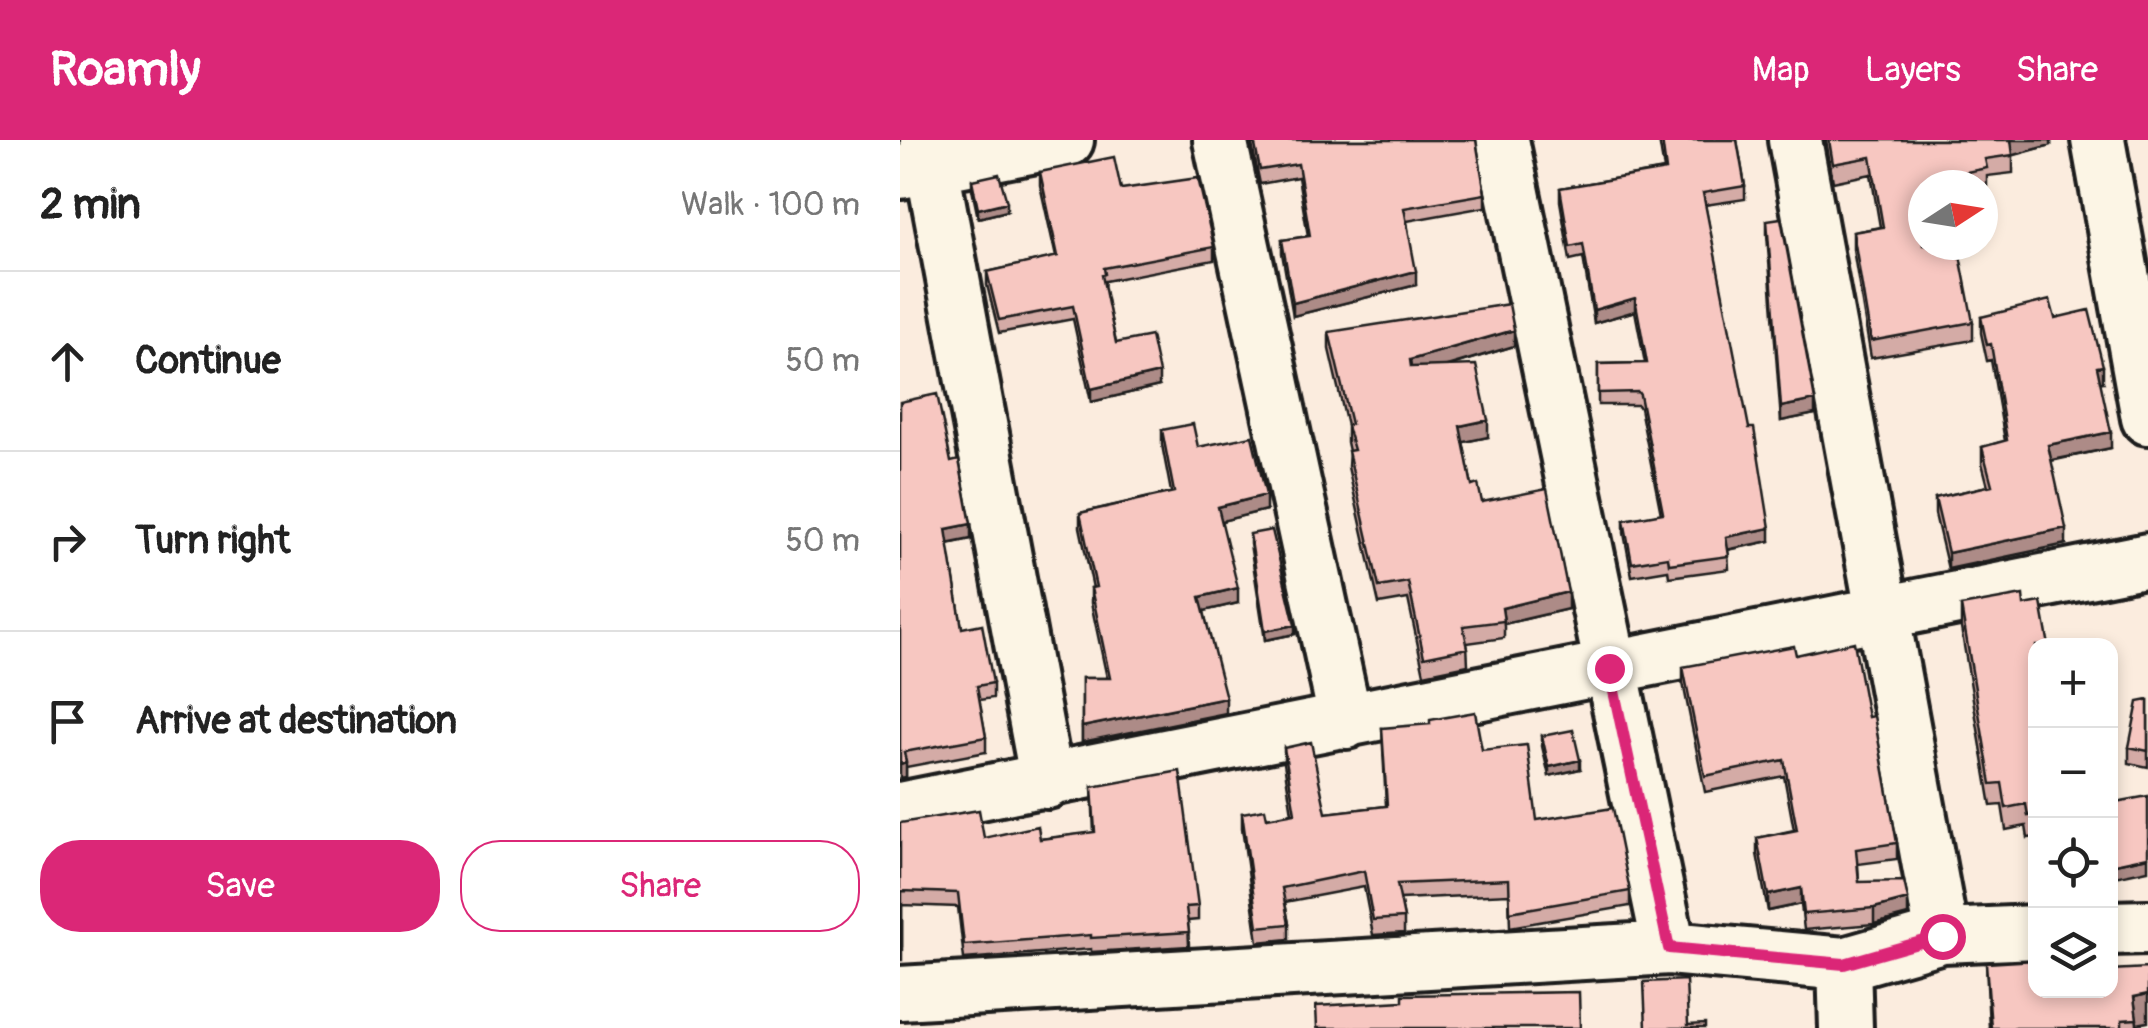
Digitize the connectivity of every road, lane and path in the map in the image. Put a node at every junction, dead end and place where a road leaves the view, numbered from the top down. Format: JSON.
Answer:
{"nodes":[{"id":1,"x":1067,"y":140,"type":"edge"},
{"id":2,"x":1220,"y":140,"type":"edge"},
{"id":3,"x":1502,"y":140,"type":"edge"},
{"id":4,"x":1795,"y":140,"type":"edge"},
{"id":5,"x":2098,"y":140,"type":"edge"},
{"id":6,"x":920,"y":158,"type":"edge"},
{"id":7,"x":2148,"y":418,"type":"edge"},
{"id":8,"x":2148,"y":560,"type":"edge"},
{"id":9,"x":1883,"y":612,"type":"junction"},
{"id":10,"x":1609,"y":668,"type":"junction"},
{"id":11,"x":1346,"y":722,"type":"junction"},
{"id":12,"x":1047,"y":782,"type":"junction"},
{"id":13,"x":900,"y":810,"type":"edge"},
{"id":14,"x":2148,"y":927,"type":"edge"},
{"id":15,"x":2118,"y":928,"type":"edge"},
{"id":16,"x":2028,"y":932,"type":"edge"},
{"id":17,"x":1942,"y":936,"type":"junction"},
{"id":18,"x":1669,"y":948,"type":"junction"},
{"id":19,"x":1844,"y":964,"type":"junction"},
{"id":20,"x":900,"y":993,"type":"edge"},
{"id":21,"x":1846,"y":1028,"type":"edge"}],
"edges":[{"from":1,"to":6,"type":"street"},
{"from":2,"to":11,"type":"street"},
{"from":3,"to":10,"type":"street"},
{"from":4,"to":9,"type":"street"},
{"from":5,"to":7,"type":"street"},
{"from":6,"to":12,"type":"street"},
{"from":8,"to":9,"type":"street"},
{"from":9,"to":10,"type":"street"},
{"from":9,"to":17,"type":"street"},
{"from":10,"to":11,"type":"street"},
{"from":10,"to":18,"type":"street"},
{"from":11,"to":12,"type":"street"},
{"from":12,"to":13,"type":"street"},
{"from":14,"to":15,"type":"street"},
{"from":16,"to":17,"type":"street"},
{"from":17,"to":19,"type":"street"},
{"from":18,"to":19,"type":"street"},
{"from":18,"to":20,"type":"street"},
{"from":19,"to":21,"type":"street"}]}
